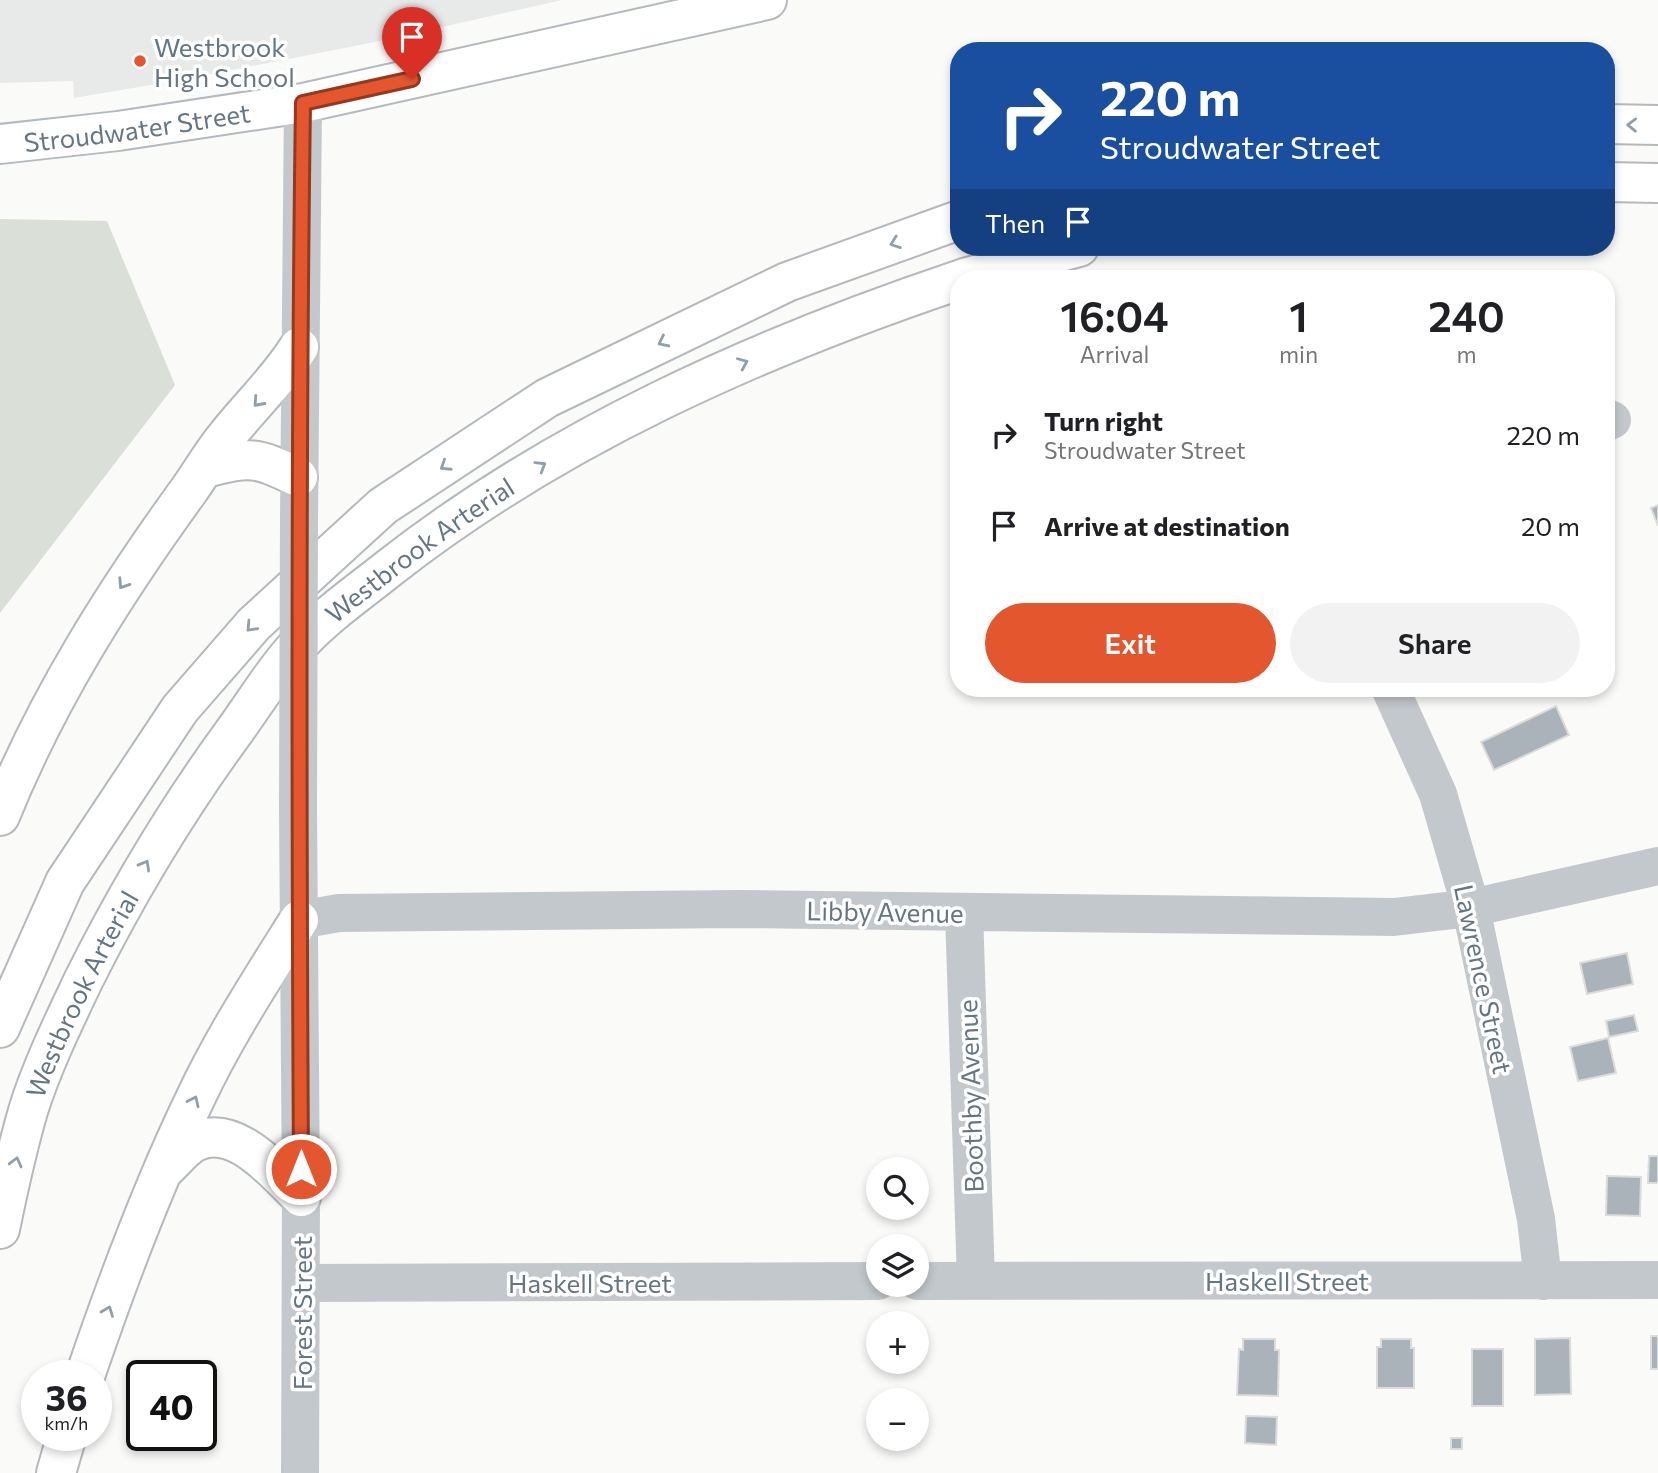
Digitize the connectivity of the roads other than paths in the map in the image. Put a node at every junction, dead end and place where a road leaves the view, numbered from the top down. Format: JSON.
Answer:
{"nodes":[{"id":1,"x":768,"y":0,"type":"edge"},
{"id":2,"x":303,"y":103,"type":"junction"},
{"id":3,"x":1615,"y":124,"type":"edge"},
{"id":4,"x":1658,"y":125,"type":"edge"},
{"id":5,"x":0,"y":144,"type":"edge"},
{"id":6,"x":1615,"y":182,"type":"edge"},
{"id":7,"x":1658,"y":183,"type":"edge"},
{"id":8,"x":950,"y":223,"type":"edge"},
{"id":9,"x":1046,"y":256,"type":"edge"},
{"id":10,"x":994,"y":270,"type":"edge"},
{"id":11,"x":950,"y":283,"type":"edge"},
{"id":12,"x":299,"y":347,"type":"junction"},
{"id":13,"x":205,"y":468,"type":"junction"},
{"id":14,"x":299,"y":477,"type":"junction"},
{"id":15,"x":1394,"y":697,"type":"edge"},
{"id":16,"x":0,"y":816,"type":"edge"},
{"id":17,"x":1658,"y":866,"type":"edge"},
{"id":18,"x":1471,"y":908,"type":"junction"},
{"id":19,"x":964,"y":912,"type":"junction"},
{"id":20,"x":299,"y":920,"type":"junction"},
{"id":21,"x":0,"y":1028,"type":"edge"},
{"id":22,"x":163,"y":1171,"type":"junction"},
{"id":23,"x":301,"y":1197,"type":"junction"},
{"id":24,"x":0,"y":1229,"type":"edge"},
{"id":25,"x":1658,"y":1280,"type":"edge"},
{"id":26,"x":866,"y":1281,"type":"edge"},
{"id":27,"x":929,"y":1281,"type":"edge"},
{"id":28,"x":976,"y":1281,"type":"junction"},
{"id":29,"x":1543,"y":1281,"type":"junction"},
{"id":30,"x":301,"y":1283,"type":"junction"},
{"id":31,"x":91,"y":1360,"type":"edge"},
{"id":32,"x":62,"y":1451,"type":"edge"},
{"id":33,"x":55,"y":1473,"type":"edge"},
{"id":34,"x":300,"y":1473,"type":"edge"}],
"edges":[{"from":1,"to":2,"type":"main road","name":"Stroudwater Street"},
{"from":2,"to":5,"type":"main road","name":"Stroudwater Street"},
{"from":2,"to":12,"type":"street","name":"Forest Street"},
{"from":4,"to":3,"type":"main road","one_way":true},
{"from":6,"to":7,"type":"main road"},
{"from":8,"to":21,"type":"main road","name":"Westbrook Arterial","one_way":true},
{"from":9,"to":10,"type":"main road"},
{"from":24,"to":11,"type":"main road","name":"Westbrook Arterial","one_way":true},
{"from":12,"to":13,"type":"main road","one_way":true},
{"from":12,"to":14,"type":"street","name":"Forest Street"},
{"from":13,"to":14,"type":"main road"},
{"from":13,"to":16,"type":"main road","one_way":true},
{"from":14,"to":20,"type":"street","name":"Forest Street","bridge":true},
{"from":15,"to":18,"type":"street","name":"Lawrence Street"},
{"from":17,"to":18,"type":"street","name":"Libby Avenue"},
{"from":18,"to":19,"type":"street","name":"Libby Avenue"},
{"from":18,"to":29,"type":"street","name":"Lawrence Street"},
{"from":19,"to":20,"type":"street","name":"Libby Avenue"},
{"from":19,"to":28,"type":"street","name":"Boothby Avenue"},
{"from":22,"to":20,"type":"main road","one_way":true},
{"from":20,"to":23,"type":"street","name":"Forest Street"},
{"from":22,"to":23,"type":"main road"},
{"from":31,"to":22,"type":"main road","one_way":true},
{"from":23,"to":30,"type":"street","name":"Forest Street"},
{"from":25,"to":29,"type":"street","name":"Haskell Street"},
{"from":26,"to":30,"type":"street","name":"Haskell Street"},
{"from":27,"to":28,"type":"street","name":"Haskell Street"},
{"from":28,"to":29,"type":"street","name":"Haskell Street"},
{"from":30,"to":34,"type":"street","name":"Forest Street"},
{"from":32,"to":33,"type":"main road"}]}
